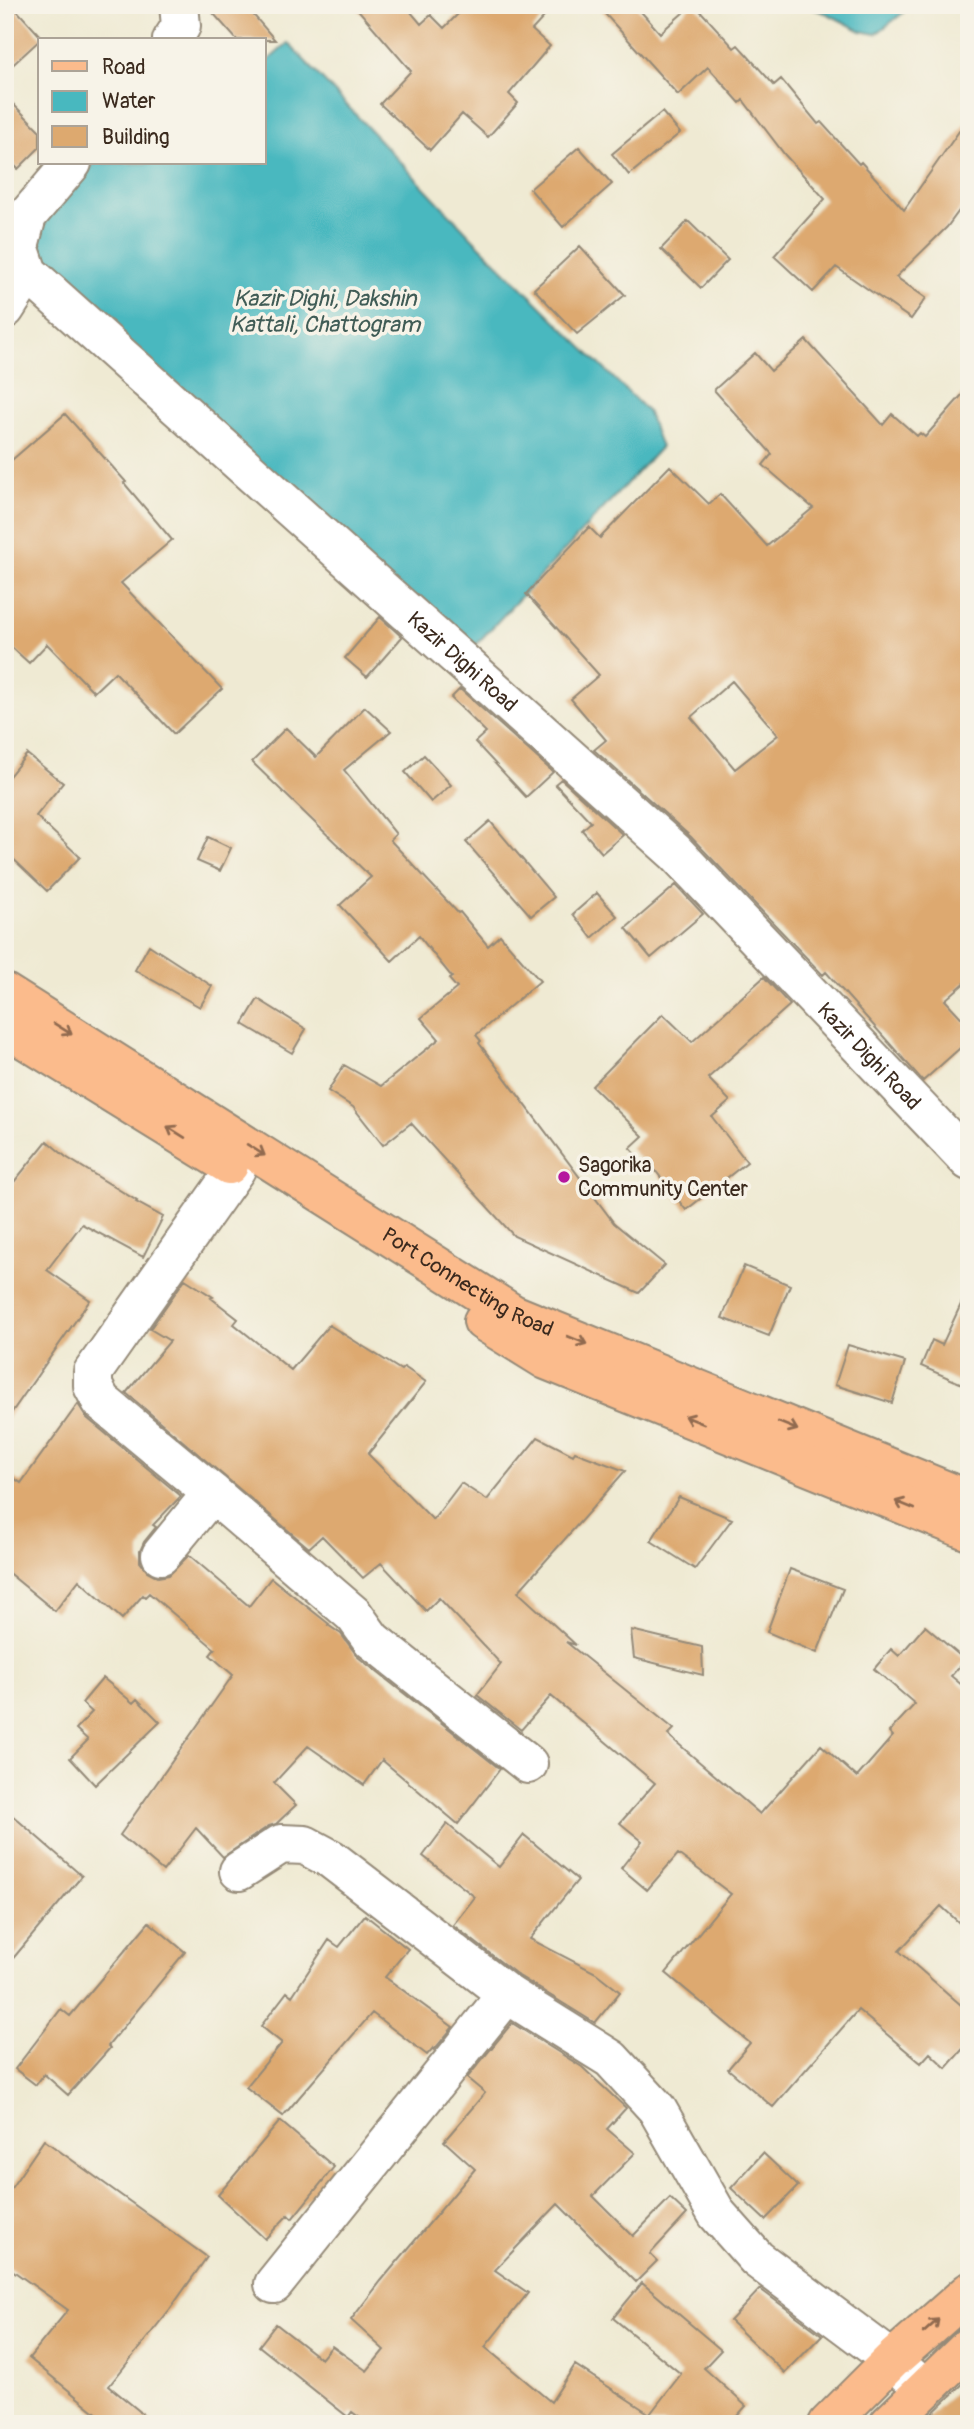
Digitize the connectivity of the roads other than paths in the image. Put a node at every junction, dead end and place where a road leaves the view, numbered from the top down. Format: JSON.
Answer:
{"nodes":[{"id":1,"x":180,"y":5,"type":"edge"},
{"id":2,"x":174,"y":38,"type":"edge"},
{"id":3,"x":71,"y":164,"type":"edge"},
{"id":4,"x":28,"y":273,"type":"junction"},
{"id":5,"x":5,"y":309,"type":"edge"},
{"id":6,"x":5,"y":993,"type":"edge"},
{"id":7,"x":5,"y":1027,"type":"edge"},
{"id":8,"x":969,"y":1161,"type":"edge"},
{"id":9,"x":236,"y":1169,"type":"junction"},
{"id":10,"x":212,"y":1493,"type":"junction"},
{"id":11,"x":969,"y":1500,"type":"edge"},
{"id":12,"x":969,"y":1531,"type":"edge"},
{"id":13,"x":161,"y":1555,"type":"dead end"},
{"id":14,"x":528,"y":1763,"type":"dead end"},
{"id":15,"x":239,"y":1871,"type":"dead end"},
{"id":16,"x":507,"y":1994,"type":"junction"},
{"id":17,"x":274,"y":2284,"type":"dead end"},
{"id":18,"x":969,"y":2292,"type":"edge"},
{"id":19,"x":969,"y":2347,"type":"edge"},
{"id":20,"x":892,"y":2360,"type":"junction"},
{"id":21,"x":923,"y":2388,"type":"junction"},
{"id":22,"x":828,"y":2424,"type":"edge"},
{"id":23,"x":889,"y":2424,"type":"edge"}],
"edges":[{"from":1,"to":2,"type":"street"},
{"from":3,"to":4,"type":"street"},
{"from":4,"to":5,"type":"street"},
{"from":4,"to":8,"type":"street","name":"Kazir Dighi Road"},
{"from":6,"to":11,"type":"main road","name":"Port Connecting Road","one_way":true},
{"from":9,"to":7,"type":"main road","name":"Port Connecting Road","one_way":true},
{"from":9,"to":10,"type":"street"},
{"from":12,"to":9,"type":"main road","name":"Port Connecting Road","one_way":true},
{"from":10,"to":13,"type":"street"},
{"from":10,"to":14,"type":"street"},
{"from":15,"to":16,"type":"street"},
{"from":16,"to":17,"type":"street"},
{"from":16,"to":20,"type":"street"},
{"from":20,"to":18,"type":"main road","one_way":true},
{"from":19,"to":21,"type":"main road"},
{"from":20,"to":21,"type":"street"},
{"from":20,"to":22,"type":"main road"},
{"from":21,"to":23,"type":"main road"}]}
